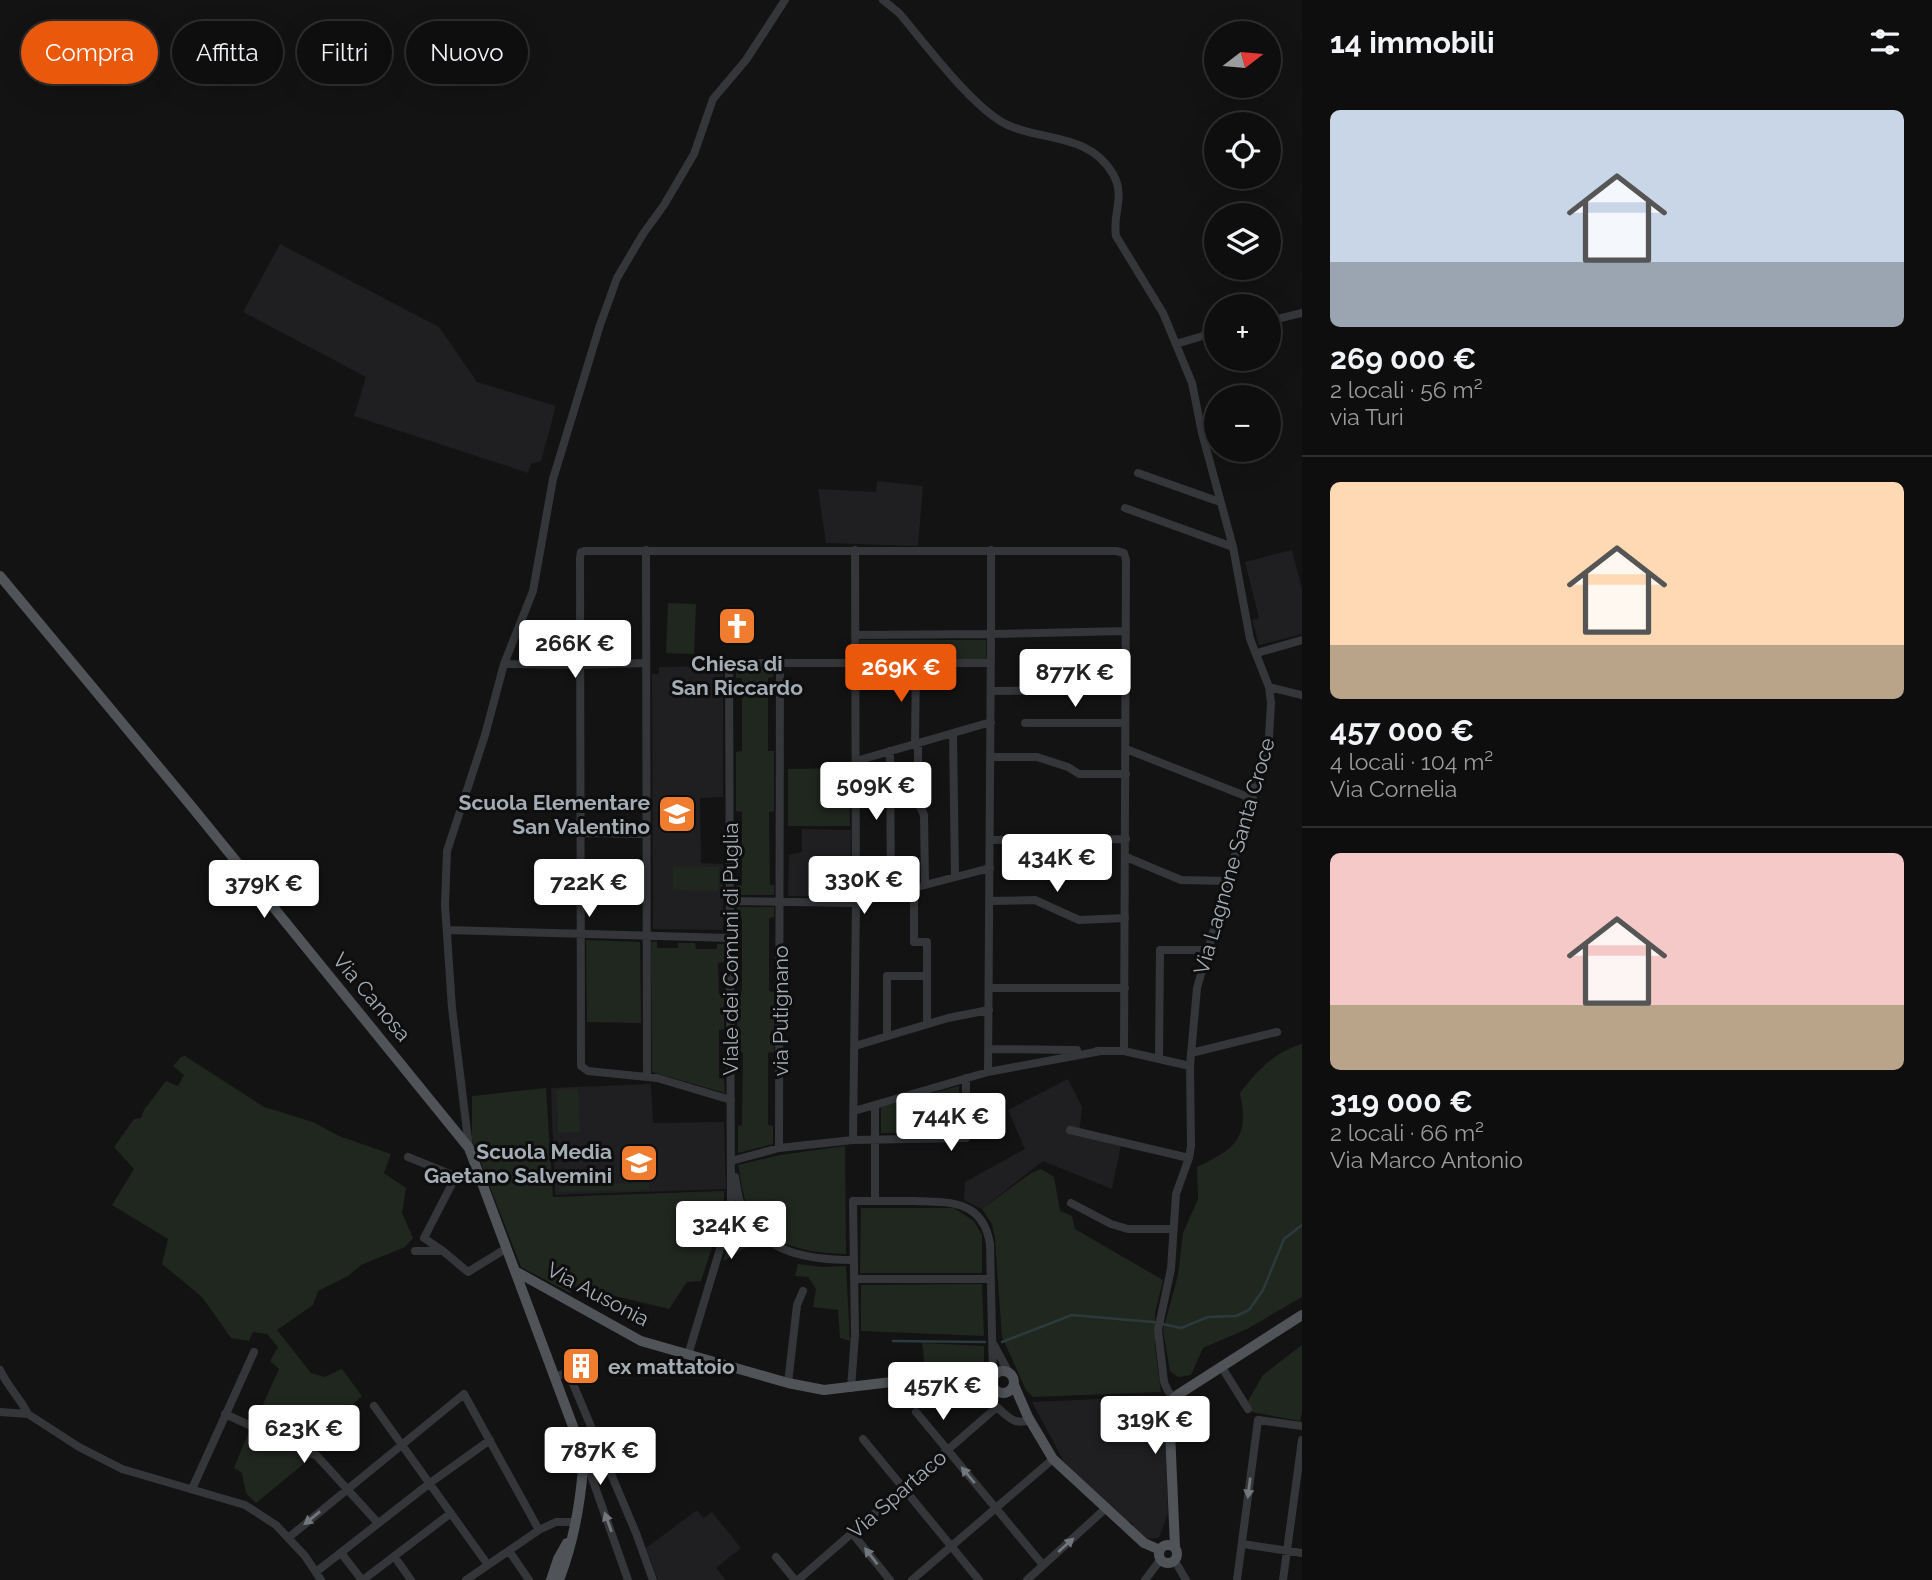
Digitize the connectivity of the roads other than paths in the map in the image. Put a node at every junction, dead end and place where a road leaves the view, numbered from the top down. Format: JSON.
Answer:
{"nodes":[{"id":1,"x":785,"y":0,"type":"edge"},
{"id":2,"x":883,"y":0,"type":"edge"},
{"id":3,"x":1302,"y":313,"type":"edge"},
{"id":4,"x":1281,"y":318,"type":"edge"},
{"id":5,"x":1204,"y":336,"type":"edge"},
{"id":6,"x":1175,"y":344,"type":"junction"},
{"id":7,"x":1138,"y":473,"type":"dead end"},
{"id":8,"x":1220,"y":502,"type":"junction"},
{"id":9,"x":1125,"y":508,"type":"dead end"},
{"id":10,"x":1233,"y":547,"type":"junction"},
{"id":11,"x":646,"y":550,"type":"junction"},
{"id":12,"x":855,"y":550,"type":"junction"},
{"id":13,"x":991,"y":550,"type":"junction"},
{"id":14,"x":0,"y":576,"type":"edge"},
{"id":15,"x":1126,"y":631,"type":"junction"},
{"id":16,"x":991,"y":634,"type":"junction"},
{"id":17,"x":855,"y":635,"type":"junction"},
{"id":18,"x":1302,"y":640,"type":"edge"},
{"id":19,"x":1257,"y":653,"type":"junction"},
{"id":20,"x":646,"y":663,"type":"junction"},
{"id":21,"x":780,"y":663,"type":"junction"},
{"id":22,"x":990,"y":663,"type":"junction"},
{"id":23,"x":504,"y":664,"type":"junction"},
{"id":24,"x":855,"y":664,"type":"junction"},
{"id":25,"x":916,"y":664,"type":"junction"},
{"id":26,"x":580,"y":665,"type":"junction"},
{"id":27,"x":1269,"y":687,"type":"junction"},
{"id":28,"x":1126,"y":690,"type":"junction"},
{"id":29,"x":991,"y":691,"type":"junction"},
{"id":30,"x":1302,"y":695,"type":"edge"},
{"id":31,"x":990,"y":722,"type":"junction"},
{"id":32,"x":1025,"y":723,"type":"dead end"},
{"id":33,"x":1125,"y":723,"type":"junction"},
{"id":34,"x":953,"y":733,"type":"junction"},
{"id":35,"x":917,"y":743,"type":"junction"},
{"id":36,"x":1126,"y":749,"type":"junction"},
{"id":37,"x":890,"y":751,"type":"junction"},
{"id":38,"x":990,"y":757,"type":"junction"},
{"id":39,"x":856,"y":761,"type":"junction"},
{"id":40,"x":1126,"y":774,"type":"junction"},
{"id":41,"x":1253,"y":799,"type":"junction"},
{"id":42,"x":580,"y":833,"type":"junction"},
{"id":43,"x":646,"y":834,"type":"junction"},
{"id":44,"x":1126,"y":839,"type":"junction"},
{"id":45,"x":990,"y":840,"type":"junction"},
{"id":46,"x":1126,"y":857,"type":"junction"},
{"id":47,"x":990,"y":868,"type":"junction"},
{"id":48,"x":955,"y":877,"type":"junction"},
{"id":49,"x":1229,"y":881,"type":"junction"},
{"id":50,"x":925,"y":885,"type":"junction"},
{"id":51,"x":914,"y":888,"type":"junction"},
{"id":52,"x":891,"y":894,"type":"junction"},
{"id":53,"x":730,"y":901,"type":"junction"},
{"id":54,"x":990,"y":901,"type":"junction"},
{"id":55,"x":780,"y":902,"type":"junction"},
{"id":56,"x":856,"y":903,"type":"junction"},
{"id":57,"x":1125,"y":918,"type":"junction"},
{"id":58,"x":447,"y":930,"type":"junction"},
{"id":59,"x":580,"y":933,"type":"junction"},
{"id":60,"x":647,"y":935,"type":"junction"},
{"id":61,"x":730,"y":938,"type":"junction"},
{"id":62,"x":1208,"y":950,"type":"junction"},
{"id":63,"x":927,"y":976,"type":"junction"},
{"id":64,"x":989,"y":988,"type":"junction"},
{"id":65,"x":1125,"y":988,"type":"junction"},
{"id":66,"x":989,"y":1010,"type":"junction"},
{"id":67,"x":927,"y":1024,"type":"junction"},
{"id":68,"x":1277,"y":1032,"type":"dead end"},
{"id":69,"x":887,"y":1035,"type":"junction"},
{"id":70,"x":855,"y":1046,"type":"junction"},
{"id":71,"x":989,"y":1049,"type":"junction"},
{"id":72,"x":1101,"y":1051,"type":"junction"},
{"id":73,"x":1124,"y":1051,"type":"junction"},
{"id":74,"x":1191,"y":1053,"type":"junction"},
{"id":75,"x":1159,"y":1059,"type":"junction"},
{"id":76,"x":1190,"y":1066,"type":"junction"},
{"id":77,"x":988,"y":1072,"type":"junction"},
{"id":78,"x":647,"y":1076,"type":"junction"},
{"id":79,"x":965,"y":1078,"type":"junction"},
{"id":80,"x":731,"y":1100,"type":"junction"},
{"id":81,"x":875,"y":1105,"type":"junction"},
{"id":82,"x":854,"y":1111,"type":"junction"},
{"id":83,"x":1070,"y":1130,"type":"dead end"},
{"id":84,"x":875,"y":1139,"type":"junction"},
{"id":85,"x":853,"y":1140,"type":"junction"},
{"id":86,"x":469,"y":1147,"type":"junction"},
{"id":87,"x":779,"y":1148,"type":"junction"},
{"id":88,"x":408,"y":1157,"type":"dead end"},
{"id":89,"x":1189,"y":1157,"type":"junction"},
{"id":90,"x":731,"y":1161,"type":"junction"},
{"id":91,"x":456,"y":1176,"type":"junction"},
{"id":92,"x":480,"y":1176,"type":"junction"},
{"id":93,"x":875,"y":1201,"type":"junction"},
{"id":94,"x":1071,"y":1203,"type":"dead end"},
{"id":95,"x":1172,"y":1229,"type":"junction"},
{"id":96,"x":507,"y":1248,"type":"junction"},
{"id":97,"x":415,"y":1251,"type":"dead end"},
{"id":98,"x":443,"y":1251,"type":"junction"},
{"id":99,"x":853,"y":1260,"type":"junction"},
{"id":100,"x":515,"y":1271,"type":"junction"},
{"id":101,"x":854,"y":1279,"type":"junction"},
{"id":102,"x":989,"y":1279,"type":"junction"},
{"id":103,"x":803,"y":1291,"type":"dead end"},
{"id":104,"x":1302,"y":1315,"type":"edge"},
{"id":105,"x":991,"y":1339,"type":"junction"},
{"id":106,"x":254,"y":1352,"type":"dead end"},
{"id":107,"x":688,"y":1355,"type":"junction"},
{"id":108,"x":1221,"y":1366,"type":"junction"},
{"id":109,"x":0,"y":1370,"type":"edge"},
{"id":110,"x":1009,"y":1373,"type":"junction"},
{"id":111,"x":555,"y":1377,"type":"junction"},
{"id":112,"x":993,"y":1382,"type":"junction"},
{"id":113,"x":788,"y":1383,"type":"junction"},
{"id":114,"x":1014,"y":1385,"type":"junction"},
{"id":115,"x":851,"y":1388,"type":"junction"},
{"id":116,"x":1005,"y":1393,"type":"junction"},
{"id":117,"x":1174,"y":1398,"type":"junction"},
{"id":118,"x":374,"y":1406,"type":"dead end"},
{"id":119,"x":1248,"y":1409,"type":"dead end"},
{"id":120,"x":0,"y":1412,"type":"edge"},
{"id":121,"x":916,"y":1412,"type":"dead end"},
{"id":122,"x":28,"y":1414,"type":"junction"},
{"id":123,"x":225,"y":1414,"type":"junction"},
{"id":124,"x":1029,"y":1419,"type":"junction"},
{"id":125,"x":1302,"y":1426,"type":"edge"},
{"id":126,"x":863,"y":1439,"type":"dead end"},
{"id":127,"x":490,"y":1440,"type":"junction"},
{"id":128,"x":1302,"y":1440,"type":"edge"},
{"id":129,"x":403,"y":1444,"type":"junction"},
{"id":130,"x":947,"y":1450,"type":"junction"},
{"id":131,"x":1053,"y":1459,"type":"junction"},
{"id":132,"x":587,"y":1464,"type":"junction"},
{"id":133,"x":430,"y":1483,"type":"junction"},
{"id":134,"x":904,"y":1488,"type":"junction"},
{"id":135,"x":192,"y":1489,"type":"junction"},
{"id":136,"x":348,"y":1490,"type":"junction"},
{"id":137,"x":996,"y":1508,"type":"junction"},
{"id":138,"x":1105,"y":1509,"type":"junction"},
{"id":139,"x":451,"y":1513,"type":"junction"},
{"id":140,"x":378,"y":1523,"type":"junction"},
{"id":141,"x":574,"y":1527,"type":"junction"},
{"id":142,"x":539,"y":1530,"type":"junction"},
{"id":143,"x":852,"y":1533,"type":"junction"},
{"id":144,"x":288,"y":1538,"type":"junction"},
{"id":145,"x":1243,"y":1544,"type":"junction"},
{"id":146,"x":952,"y":1547,"type":"junction"},
{"id":147,"x":509,"y":1551,"type":"junction"},
{"id":148,"x":1165,"y":1551,"type":"junction"},
{"id":149,"x":1287,"y":1551,"type":"junction"},
{"id":150,"x":341,"y":1553,"type":"junction"},
{"id":151,"x":1302,"y":1553,"type":"edge"},
{"id":152,"x":394,"y":1556,"type":"junction"},
{"id":153,"x":776,"y":1557,"type":"dead end"},
{"id":154,"x":1175,"y":1561,"type":"joint"},
{"id":155,"x":488,"y":1565,"type":"junction"},
{"id":156,"x":1043,"y":1565,"type":"junction"},
{"id":157,"x":318,"y":1576,"type":"edge"},
{"id":158,"x":469,"y":1579,"type":"edge"},
{"id":159,"x":362,"y":1580,"type":"edge"},
{"id":160,"x":411,"y":1580,"type":"edge"},
{"id":161,"x":529,"y":1580,"type":"edge"},
{"id":162,"x":551,"y":1580,"type":"edge"},
{"id":163,"x":559,"y":1580,"type":"edge"},
{"id":164,"x":628,"y":1580,"type":"edge"},
{"id":165,"x":653,"y":1580,"type":"edge"},
{"id":166,"x":797,"y":1580,"type":"edge"},
{"id":167,"x":890,"y":1580,"type":"edge"},
{"id":168,"x":912,"y":1580,"type":"edge"},
{"id":169,"x":979,"y":1580,"type":"edge"},
{"id":170,"x":1027,"y":1580,"type":"edge"},
{"id":171,"x":1145,"y":1580,"type":"edge"},
{"id":172,"x":1186,"y":1580,"type":"edge"},
{"id":173,"x":1237,"y":1580,"type":"edge"},
{"id":174,"x":1283,"y":1580,"type":"edge"}],
"edges":[{"from":1,"to":23,"type":"street"},
{"from":2,"to":6,"type":"street","name":"Via Lagnone Santa Croce"},
{"from":3,"to":4,"type":"street"},
{"from":5,"to":6,"type":"street"},
{"from":6,"to":8,"type":"street","name":"Via Lagnone Santa Croce"},
{"from":7,"to":8,"type":"street"},
{"from":8,"to":10,"type":"street","name":"Via Lagnone Santa Croce"},
{"from":9,"to":10,"type":"street"},
{"from":10,"to":19,"type":"street","name":"Via Lagnone Santa Croce"},
{"from":11,"to":12,"type":"street"},
{"from":11,"to":20,"type":"street"},
{"from":11,"to":26,"type":"street"},
{"from":12,"to":13,"type":"street"},
{"from":12,"to":17,"type":"street"},
{"from":13,"to":15,"type":"street"},
{"from":13,"to":16,"type":"street"},
{"from":14,"to":86,"type":"main road","name":"Via Canosa"},
{"from":15,"to":16,"type":"street"},
{"from":15,"to":28,"type":"street"},
{"from":16,"to":17,"type":"street"},
{"from":16,"to":22,"type":"street"},
{"from":17,"to":24,"type":"street"},
{"from":18,"to":19,"type":"street"},
{"from":19,"to":27,"type":"street","name":"Via Lagnone Santa Croce"},
{"from":20,"to":26,"type":"street"},
{"from":20,"to":43,"type":"street"},
{"from":21,"to":24,"type":"street","name":"Viale dei Comuni di Puglia"},
{"from":21,"to":53,"type":"street","name":"Viale dei Comuni di Puglia"},
{"from":21,"to":55,"type":"street","name":"via Putignano"},
{"from":22,"to":25,"type":"street","name":"Viale dei Comuni di Puglia"},
{"from":22,"to":29,"type":"street"},
{"from":23,"to":26,"type":"street"},
{"from":23,"to":58,"type":"street"},
{"from":24,"to":25,"type":"street","name":"Viale dei Comuni di Puglia"},
{"from":24,"to":39,"type":"street"},
{"from":25,"to":35,"type":"street"},
{"from":26,"to":42,"type":"street"},
{"from":27,"to":30,"type":"street"},
{"from":27,"to":41,"type":"street","name":"Via Lagnone Santa Croce"},
{"from":28,"to":29,"type":"street"},
{"from":28,"to":33,"type":"street"},
{"from":29,"to":31,"type":"street"},
{"from":31,"to":34,"type":"street"},
{"from":31,"to":38,"type":"street"},
{"from":32,"to":33,"type":"street"},
{"from":33,"to":36,"type":"street"},
{"from":34,"to":35,"type":"street"},
{"from":34,"to":48,"type":"street"},
{"from":35,"to":37,"type":"street"},
{"from":35,"to":50,"type":"street"},
{"from":36,"to":40,"type":"street"},
{"from":36,"to":41,"type":"street"},
{"from":37,"to":39,"type":"street"},
{"from":37,"to":52,"type":"street"},
{"from":38,"to":40,"type":"street"},
{"from":38,"to":45,"type":"street"},
{"from":39,"to":56,"type":"street"},
{"from":40,"to":44,"type":"street"},
{"from":41,"to":49,"type":"street","name":"Via Lagnone Santa Croce"},
{"from":42,"to":43,"type":"street"},
{"from":42,"to":59,"type":"street"},
{"from":43,"to":60,"type":"street"},
{"from":44,"to":45,"type":"street"},
{"from":44,"to":46,"type":"street"},
{"from":45,"to":47,"type":"street"},
{"from":46,"to":49,"type":"street"},
{"from":46,"to":57,"type":"street"},
{"from":47,"to":48,"type":"street"},
{"from":47,"to":54,"type":"street"},
{"from":48,"to":50,"type":"street"},
{"from":49,"to":62,"type":"street","name":"Via Lagnone Santa Croce"},
{"from":50,"to":51,"type":"street"},
{"from":51,"to":52,"type":"street"},
{"from":51,"to":63,"type":"street"},
{"from":52,"to":56,"type":"street"},
{"from":53,"to":55,"type":"street"},
{"from":53,"to":61,"type":"street","name":"Viale dei Comuni di Puglia"},
{"from":54,"to":57,"type":"street"},
{"from":54,"to":64,"type":"street"},
{"from":55,"to":56,"type":"street"},
{"from":55,"to":87,"type":"street","name":"via Putignano"},
{"from":56,"to":70,"type":"street"},
{"from":57,"to":65,"type":"street"},
{"from":58,"to":59,"type":"street"},
{"from":58,"to":86,"type":"street"},
{"from":59,"to":60,"type":"street"},
{"from":59,"to":78,"type":"street"},
{"from":60,"to":61,"type":"street"},
{"from":60,"to":78,"type":"street"},
{"from":61,"to":80,"type":"street","name":"Viale dei Comuni di Puglia"},
{"from":62,"to":74,"type":"street","name":"Via Lagnone Santa Croce"},
{"from":62,"to":75,"type":"street"},
{"from":63,"to":67,"type":"street"},
{"from":63,"to":69,"type":"street"},
{"from":64,"to":65,"type":"street"},
{"from":64,"to":66,"type":"street"},
{"from":65,"to":73,"type":"street"},
{"from":66,"to":67,"type":"street"},
{"from":66,"to":71,"type":"street"},
{"from":67,"to":69,"type":"street"},
{"from":68,"to":74,"type":"street"},
{"from":69,"to":70,"type":"street"},
{"from":70,"to":82,"type":"street"},
{"from":71,"to":72,"type":"street"},
{"from":71,"to":77,"type":"street"},
{"from":72,"to":73,"type":"street"},
{"from":72,"to":77,"type":"street"},
{"from":73,"to":75,"type":"street"},
{"from":74,"to":76,"type":"street","name":"Via Lagnone Santa Croce"},
{"from":75,"to":76,"type":"street"},
{"from":76,"to":89,"type":"street","name":"Via Lagnone Santa Croce"},
{"from":77,"to":79,"type":"street"},
{"from":78,"to":80,"type":"street"},
{"from":79,"to":81,"type":"street"},
{"from":79,"to":84,"type":"street"},
{"from":80,"to":90,"type":"street","name":"Viale dei Comuni di Puglia"},
{"from":81,"to":82,"type":"street"},
{"from":81,"to":84,"type":"street"},
{"from":82,"to":85,"type":"street"},
{"from":83,"to":89,"type":"street"},
{"from":84,"to":85,"type":"street"},
{"from":84,"to":93,"type":"street"},
{"from":85,"to":87,"type":"street"},
{"from":86,"to":92,"type":"main road","name":"Via Canosa"},
{"from":87,"to":90,"type":"street"},
{"from":88,"to":91,"type":"street"},
{"from":89,"to":95,"type":"street","name":"Via Lagnone Santa Croce"},
{"from":90,"to":99,"type":"street"},
{"from":90,"to":107,"type":"street","name":"Viale dei Comuni di Puglia"},
{"from":91,"to":92,"type":"street"},
{"from":91,"to":98,"type":"street"},
{"from":92,"to":96,"type":"main road","name":"Via Canosa"},
{"from":93,"to":99,"type":"street"},
{"from":93,"to":102,"type":"street"},
{"from":94,"to":95,"type":"street"},
{"from":95,"to":117,"type":"street","name":"Via Lagnone Santa Croce"},
{"from":96,"to":98,"type":"street"},
{"from":96,"to":100,"type":"main road","name":"Via Canosa"},
{"from":97,"to":98,"type":"street"},
{"from":99,"to":101,"type":"street"},
{"from":100,"to":107,"type":"main road","name":"Via Ausonia"},
{"from":100,"to":111,"type":"main road","name":"Via Canosa"},
{"from":101,"to":102,"type":"street"},
{"from":101,"to":115,"type":"street"},
{"from":102,"to":105,"type":"street"},
{"from":103,"to":113,"type":"street"},
{"from":104,"to":108,"type":"main road"},
{"from":105,"to":110,"type":"street"},
{"from":105,"to":112,"type":"street"},
{"from":106,"to":123,"type":"street"},
{"from":107,"to":113,"type":"main road","name":"Via Ausonia"},
{"from":108,"to":117,"type":"main road"},
{"from":108,"to":119,"type":"street"},
{"from":109,"to":122,"type":"street"},
{"from":110,"to":112,"type":"main road"},
{"from":110,"to":114,"type":"main road"},
{"from":111,"to":132,"type":"main road","name":"Via Canosa"},
{"from":111,"to":165,"type":"street"},
{"from":112,"to":115,"type":"main road","name":"Via Ausonia"},
{"from":112,"to":116,"type":"main road"},
{"from":113,"to":115,"type":"main road","name":"Via Ausonia"},
{"from":114,"to":116,"type":"main road"},
{"from":114,"to":124,"type":"main road"},
{"from":116,"to":124,"type":"main road"},
{"from":117,"to":148,"type":"main road"},
{"from":118,"to":129,"type":"street"},
{"from":120,"to":122,"type":"street"},
{"from":121,"to":130,"type":"street"},
{"from":122,"to":135,"type":"street"},
{"from":123,"to":135,"type":"street"},
{"from":123,"to":136,"type":"street"},
{"from":124,"to":130,"type":"street","name":"Via Spartaco"},
{"from":124,"to":131,"type":"main road"},
{"from":125,"to":145,"type":"street","one_way":true},
{"from":126,"to":134,"type":"street"},
{"from":127,"to":129,"type":"street"},
{"from":127,"to":133,"type":"street"},
{"from":127,"to":142,"type":"street"},
{"from":128,"to":149,"type":"street"},
{"from":129,"to":133,"type":"street"},
{"from":129,"to":136,"type":"street"},
{"from":130,"to":134,"type":"street","name":"Via Spartaco"},
{"from":137,"to":130,"type":"street","one_way":true},
{"from":131,"to":137,"type":"street"},
{"from":131,"to":138,"type":"main road"},
{"from":132,"to":141,"type":"main road"},
{"from":164,"to":132,"type":"street","one_way":true},
{"from":133,"to":139,"type":"street"},
{"from":133,"to":140,"type":"street"},
{"from":134,"to":143,"type":"street","name":"Via Spartaco"},
{"from":134,"to":146,"type":"street"},
{"from":135,"to":144,"type":"street"},
{"from":136,"to":140,"type":"street"},
{"from":136,"to":144,"type":"street","one_way":true},
{"from":137,"to":146,"type":"street"},
{"from":137,"to":156,"type":"street"},
{"from":138,"to":148,"type":"main road"},
{"from":156,"to":138,"type":"street","one_way":true},
{"from":139,"to":152,"type":"street"},
{"from":139,"to":155,"type":"street"},
{"from":140,"to":150,"type":"street"},
{"from":141,"to":142,"type":"street"},
{"from":141,"to":162,"type":"main road"},
{"from":141,"to":163,"type":"main road"},
{"from":142,"to":147,"type":"street"},
{"from":143,"to":166,"type":"street","name":"Via Spartaco"},
{"from":167,"to":143,"type":"street","one_way":true},
{"from":144,"to":157,"type":"street"},
{"from":145,"to":149,"type":"street"},
{"from":145,"to":173,"type":"street"},
{"from":146,"to":168,"type":"street"},
{"from":146,"to":169,"type":"street"},
{"from":147,"to":155,"type":"street"},
{"from":147,"to":161,"type":"street"},
{"from":148,"to":154,"type":"main road"},
{"from":148,"to":171,"type":"street"},
{"from":149,"to":151,"type":"street"},
{"from":149,"to":174,"type":"street"},
{"from":150,"to":157,"type":"street"},
{"from":150,"to":159,"type":"street"},
{"from":152,"to":159,"type":"street"},
{"from":152,"to":160,"type":"street"},
{"from":153,"to":166,"type":"street"},
{"from":154,"to":172,"type":"street"},
{"from":155,"to":158,"type":"street"},
{"from":156,"to":170,"type":"street"}]}
